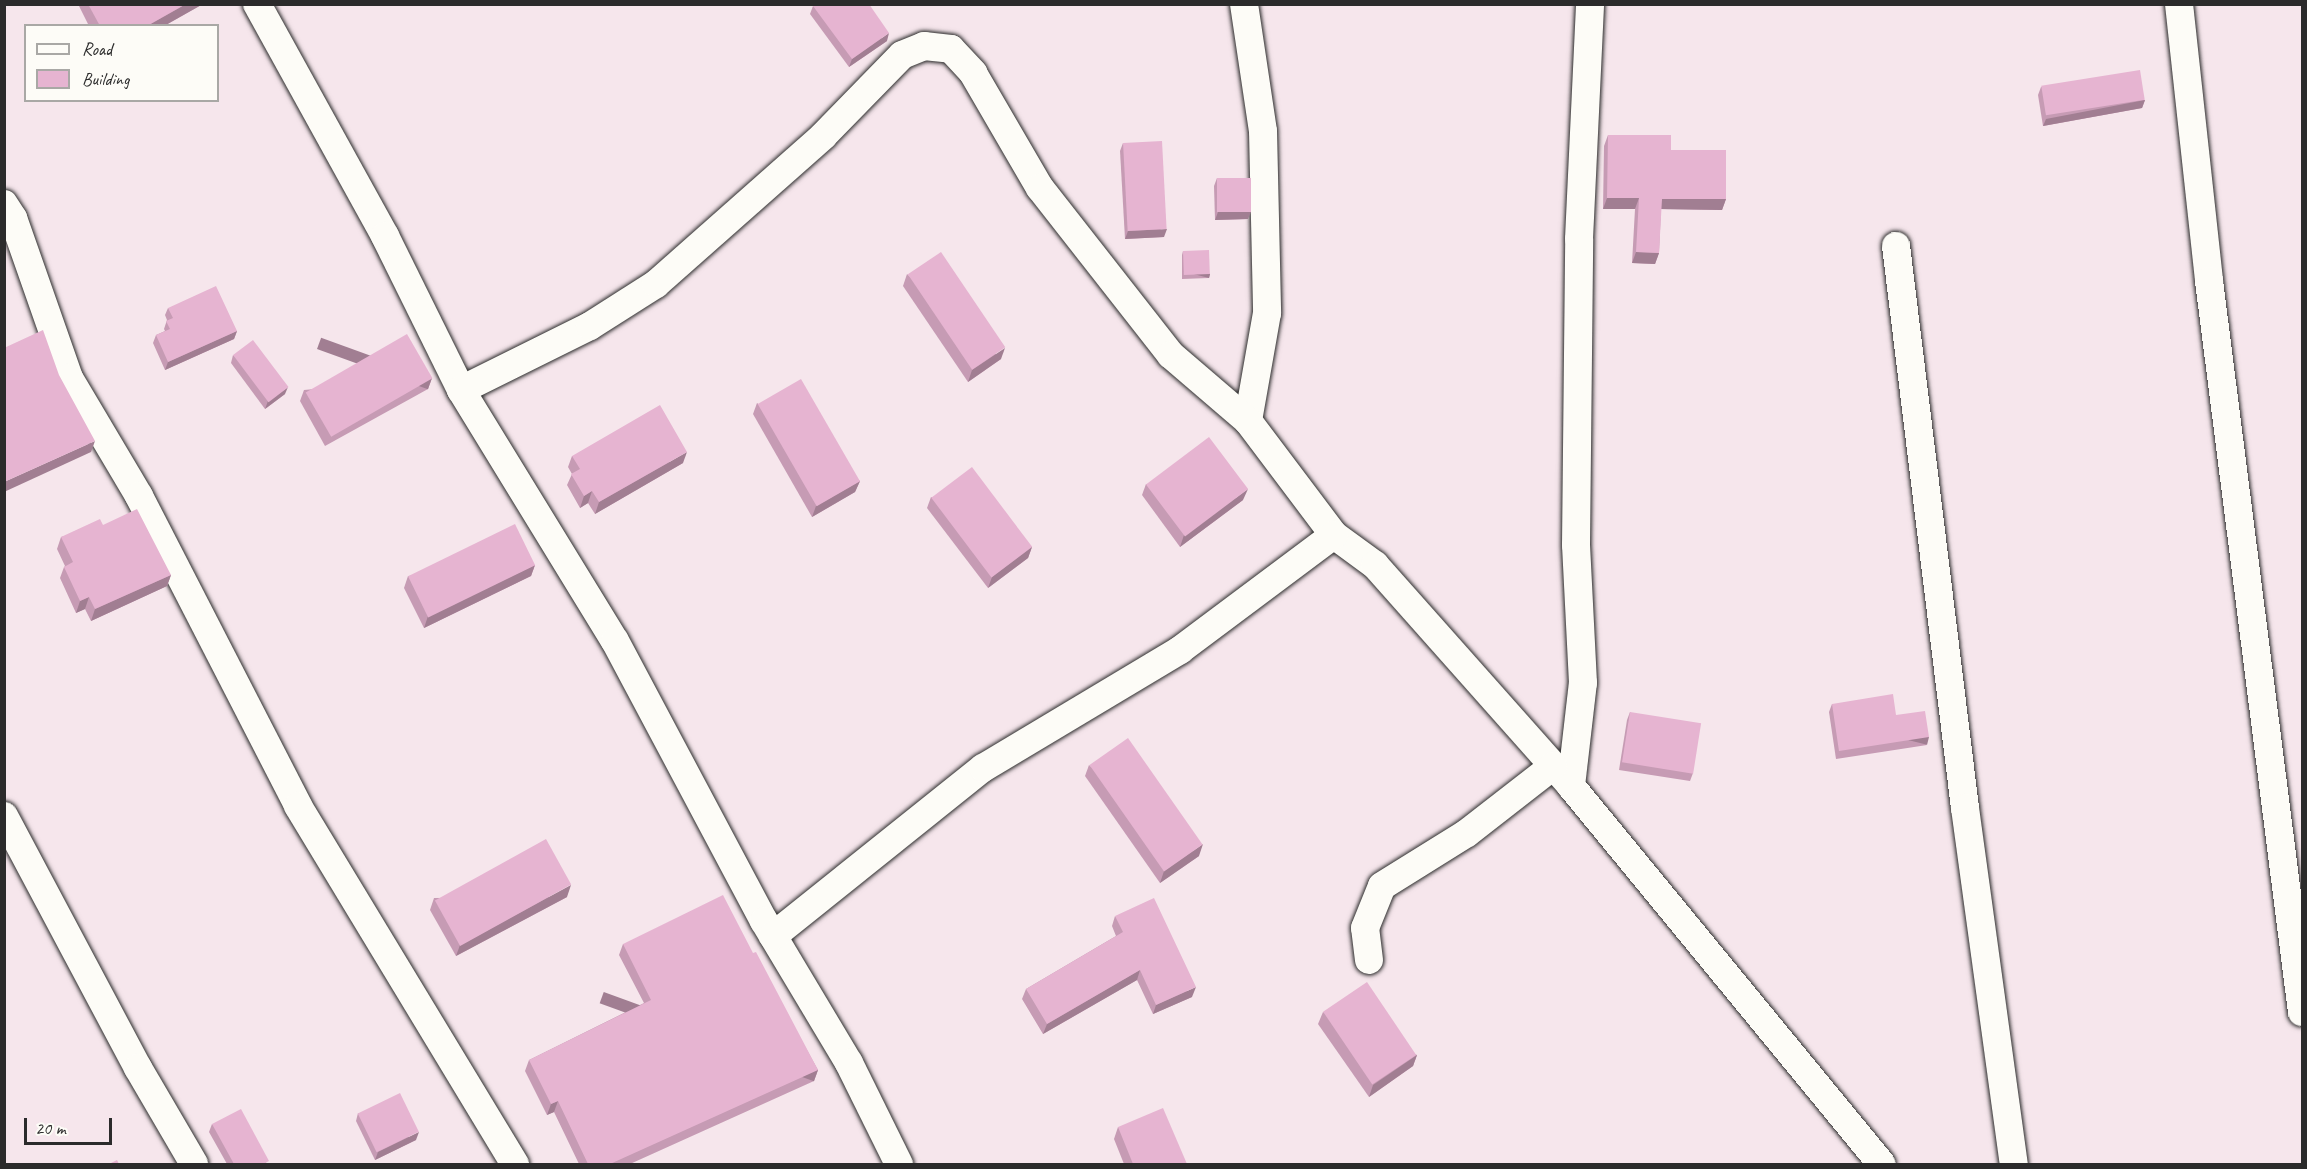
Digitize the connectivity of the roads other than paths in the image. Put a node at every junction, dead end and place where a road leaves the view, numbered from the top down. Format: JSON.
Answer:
{"nodes":[{"id":1,"x":256,"y":4,"type":"edge"},
{"id":2,"x":1244,"y":4,"type":"edge"},
{"id":3,"x":1590,"y":4,"type":"edge"},
{"id":4,"x":2180,"y":4,"type":"edge"},
{"id":5,"x":4,"y":204,"type":"edge"},
{"id":6,"x":1896,"y":246,"type":"dead end"},
{"id":7,"x":461,"y":390,"type":"junction"},
{"id":8,"x":1248,"y":421,"type":"junction"},
{"id":9,"x":1334,"y":535,"type":"junction"},
{"id":10,"x":1562,"y":776,"type":"junction"},
{"id":11,"x":4,"y":816,"type":"edge"},
{"id":12,"x":773,"y":936,"type":"junction"},
{"id":13,"x":1369,"y":960,"type":"dead end"},
{"id":14,"x":2302,"y":1012,"type":"edge"},
{"id":15,"x":194,"y":1164,"type":"edge"},
{"id":16,"x":515,"y":1164,"type":"edge"},
{"id":17,"x":899,"y":1164,"type":"edge"},
{"id":18,"x":1881,"y":1164,"type":"edge"},
{"id":19,"x":2014,"y":1164,"type":"edge"}],
"edges":[{"from":1,"to":7,"type":"street"},
{"from":2,"to":8,"type":"street"},
{"from":3,"to":10,"type":"street"},
{"from":4,"to":14,"type":"street"},
{"from":5,"to":16,"type":"street"},
{"from":6,"to":19,"type":"street"},
{"from":7,"to":8,"type":"street"},
{"from":7,"to":12,"type":"street"},
{"from":8,"to":9,"type":"street"},
{"from":9,"to":10,"type":"street"},
{"from":9,"to":12,"type":"street"},
{"from":10,"to":13,"type":"street"},
{"from":10,"to":18,"type":"street"},
{"from":11,"to":15,"type":"street"},
{"from":12,"to":17,"type":"street"}]}
